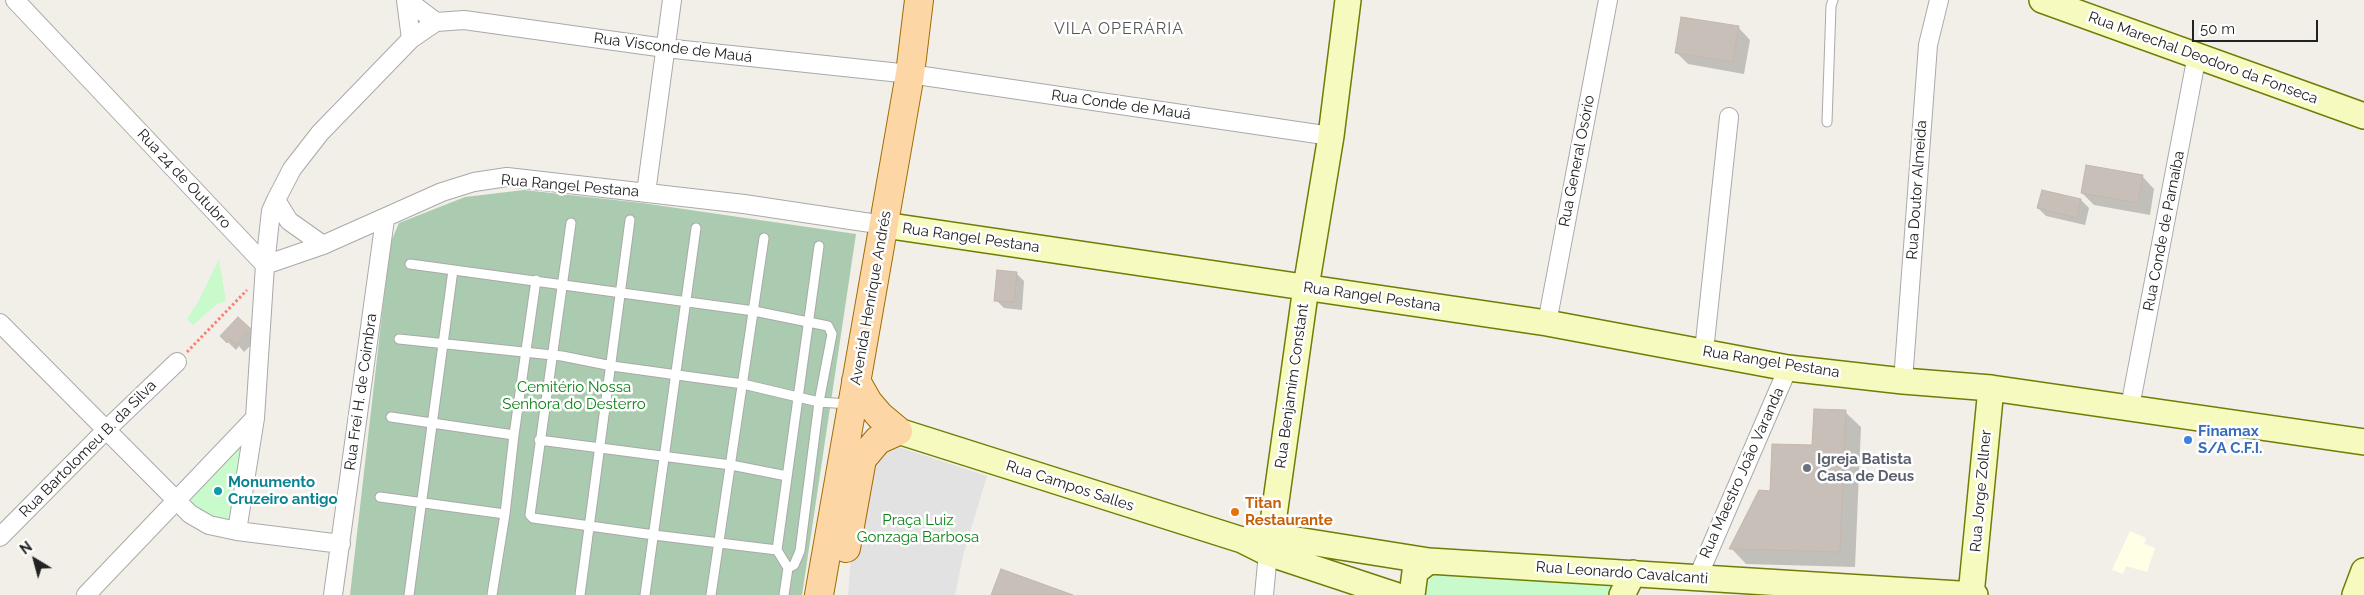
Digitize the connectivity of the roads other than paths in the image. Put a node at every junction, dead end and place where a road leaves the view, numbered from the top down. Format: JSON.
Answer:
{"nodes":[{"id":1,"x":15,"y":0,"type":"edge"},
{"id":2,"x":406,"y":0,"type":"edge"},
{"id":3,"x":672,"y":0,"type":"edge"},
{"id":4,"x":919,"y":0,"type":"edge"},
{"id":5,"x":1348,"y":0,"type":"edge"},
{"id":6,"x":1608,"y":0,"type":"edge"},
{"id":7,"x":1833,"y":0,"type":"edge"},
{"id":8,"x":1939,"y":0,"type":"edge"},
{"id":9,"x":2042,"y":0,"type":"edge"},
{"id":10,"x":436,"y":22,"type":"junction"},
{"id":11,"x":411,"y":39,"type":"junction"},
{"id":12,"x":665,"y":48,"type":"junction"},
{"id":13,"x":2197,"y":55,"type":"junction"},
{"id":14,"x":910,"y":74,"type":"junction"},
{"id":15,"x":2364,"y":116,"type":"edge"},
{"id":16,"x":1729,"y":117,"type":"dead end"},
{"id":17,"x":1827,"y":122,"type":"dead end"},
{"id":18,"x":1331,"y":136,"type":"junction"},
{"id":19,"x":646,"y":193,"type":"junction"},
{"id":20,"x":276,"y":200,"type":"junction"},
{"id":21,"x":385,"y":219,"type":"junction"},
{"id":22,"x":630,"y":220,"type":"dead end"},
{"id":23,"x":570,"y":223,"type":"dead end"},
{"id":24,"x":884,"y":225,"type":"junction"},
{"id":25,"x":696,"y":228,"type":"dead end"},
{"id":26,"x":764,"y":238,"type":"dead end"},
{"id":27,"x":323,"y":245,"type":"junction"},
{"id":28,"x":819,"y":246,"type":"dead end"},
{"id":29,"x":410,"y":264,"type":"dead end"},
{"id":30,"x":265,"y":268,"type":"junction"},
{"id":31,"x":453,"y":270,"type":"junction"},
{"id":32,"x":536,"y":280,"type":"junction"},
{"id":33,"x":563,"y":283,"type":"junction"},
{"id":34,"x":1306,"y":287,"type":"junction"},
{"id":35,"x":621,"y":291,"type":"junction"},
{"id":36,"x":686,"y":303,"type":"junction"},
{"id":37,"x":754,"y":311,"type":"junction"},
{"id":38,"x":808,"y":322,"type":"junction"},
{"id":39,"x":0,"y":323,"type":"edge"},
{"id":40,"x":1546,"y":323,"type":"junction"},
{"id":41,"x":399,"y":339,"type":"dead end"},
{"id":42,"x":442,"y":344,"type":"junction"},
{"id":43,"x":1704,"y":351,"type":"junction"},
{"id":44,"x":527,"y":352,"type":"junction"},
{"id":45,"x":553,"y":355,"type":"junction"},
{"id":46,"x":177,"y":362,"type":"road end"},
{"id":47,"x":612,"y":366,"type":"junction"},
{"id":48,"x":1788,"y":368,"type":"junction"},
{"id":49,"x":676,"y":374,"type":"junction"},
{"id":50,"x":1903,"y":381,"type":"junction"},
{"id":51,"x":743,"y":384,"type":"junction"},
{"id":52,"x":1991,"y":388,"type":"junction"},
{"id":53,"x":854,"y":393,"type":"junction"},
{"id":54,"x":798,"y":397,"type":"junction"},
{"id":55,"x":820,"y":402,"type":"junction"},
{"id":56,"x":2130,"y":407,"type":"junction"},
{"id":57,"x":391,"y":417,"type":"dead end"},
{"id":58,"x":255,"y":418,"type":"junction"},
{"id":59,"x":431,"y":423,"type":"junction"},
{"id":60,"x":107,"y":429,"type":"junction"},
{"id":61,"x":898,"y":432,"type":"junction"},
{"id":62,"x":514,"y":435,"type":"junction"},
{"id":63,"x":539,"y":440,"type":"junction"},
{"id":64,"x":2364,"y":442,"type":"edge"},
{"id":65,"x":600,"y":447,"type":"junction"},
{"id":66,"x":665,"y":456,"type":"junction"},
{"id":67,"x":731,"y":465,"type":"junction"},
{"id":68,"x":787,"y":476,"type":"junction"},
{"id":69,"x":380,"y":496,"type":"dead end"},
{"id":70,"x":177,"y":502,"type":"junction"},
{"id":71,"x":421,"y":502,"type":"junction"},
{"id":72,"x":505,"y":514,"type":"junction"},
{"id":73,"x":590,"y":525,"type":"junction"},
{"id":74,"x":237,"y":530,"type":"junction"},
{"id":75,"x":654,"y":536,"type":"junction"},
{"id":76,"x":0,"y":537,"type":"edge"},
{"id":77,"x":341,"y":544,"type":"junction"},
{"id":78,"x":719,"y":544,"type":"junction"},
{"id":79,"x":1270,"y":545,"type":"junction"},
{"id":80,"x":777,"y":550,"type":"junction"},
{"id":81,"x":1429,"y":561,"type":"junction"},
{"id":82,"x":788,"y":568,"type":"junction"},
{"id":83,"x":2364,"y":571,"type":"edge"},
{"id":84,"x":1634,"y":573,"type":"junction"},
{"id":85,"x":1697,"y":578,"type":"junction"},
{"id":86,"x":86,"y":595,"type":"edge"},
{"id":87,"x":333,"y":595,"type":"edge"},
{"id":88,"x":409,"y":595,"type":"edge"},
{"id":89,"x":492,"y":595,"type":"edge"},
{"id":90,"x":580,"y":595,"type":"edge"},
{"id":91,"x":645,"y":595,"type":"edge"},
{"id":92,"x":712,"y":595,"type":"edge"},
{"id":93,"x":784,"y":595,"type":"edge"},
{"id":94,"x":819,"y":595,"type":"edge"},
{"id":95,"x":837,"y":595,"type":"edge"},
{"id":96,"x":1264,"y":595,"type":"edge"},
{"id":97,"x":1395,"y":595,"type":"edge"},
{"id":98,"x":1412,"y":595,"type":"edge"},
{"id":99,"x":1622,"y":595,"type":"edge"},
{"id":100,"x":1973,"y":595,"type":"edge"},
{"id":101,"x":2355,"y":595,"type":"edge"}],
"edges":[{"from":1,"to":30,"type":"street","name":"Rua 24 de Outubro"},
{"from":2,"to":10,"type":"street"},
{"from":2,"to":11,"type":"street"},
{"from":3,"to":12,"type":"street"},
{"from":4,"to":14,"type":"main road","name":"Avenida Henrique Andrés"},
{"from":5,"to":18,"type":"street","name":"Rua Benjamim Constant"},
{"from":6,"to":40,"type":"street","name":"Rua General Osório"},
{"from":7,"to":17,"type":"lane"},
{"from":8,"to":50,"type":"street","name":"Rua Doutor Almeida"},
{"from":9,"to":13,"type":"street","name":"Rua Marechal Deodoro da Fonseca"},
{"from":10,"to":11,"type":"street"},
{"from":10,"to":12,"type":"street","name":"Rua Visconde de Mauá"},
{"from":11,"to":20,"type":"street"},
{"from":12,"to":14,"type":"street","name":"Rua Visconde de Mauá"},
{"from":12,"to":19,"type":"street"},
{"from":13,"to":15,"type":"street","name":"Rua Marechal Deodoro da Fonseca"},
{"from":13,"to":56,"type":"street","name":"Rua Conde de Parnaíba"},
{"from":14,"to":18,"type":"street","name":"Rua Conde de Mauá"},
{"from":14,"to":24,"type":"main road","name":"Avenida Henrique Andrés"},
{"from":16,"to":43,"type":"street"},
{"from":18,"to":34,"type":"street","name":"Rua Benjamim Constant"},
{"from":19,"to":21,"type":"street","name":"Rua Rangel Pestana"},
{"from":19,"to":24,"type":"street","name":"Rua Rangel Pestana"},
{"from":20,"to":27,"type":"street"},
{"from":20,"to":30,"type":"street"},
{"from":21,"to":27,"type":"street"},
{"from":21,"to":77,"type":"street","name":"Rua Frei H. de Coimbra"},
{"from":22,"to":35,"type":"lane"},
{"from":23,"to":33,"type":"lane"},
{"from":24,"to":34,"type":"street","name":"Rua Rangel Pestana"},
{"from":24,"to":53,"type":"main road","name":"Avenida Henrique Andrés"},
{"from":25,"to":36,"type":"lane"},
{"from":26,"to":37,"type":"lane"},
{"from":27,"to":30,"type":"street"},
{"from":28,"to":38,"type":"lane"},
{"from":29,"to":31,"type":"lane"},
{"from":30,"to":58,"type":"street"},
{"from":31,"to":32,"type":"lane"},
{"from":31,"to":42,"type":"lane"},
{"from":32,"to":33,"type":"lane"},
{"from":32,"to":44,"type":"lane"},
{"from":33,"to":35,"type":"lane"},
{"from":33,"to":45,"type":"lane"},
{"from":34,"to":40,"type":"street","name":"Rua Rangel Pestana"},
{"from":34,"to":79,"type":"street","name":"Rua Benjamim Constant"},
{"from":35,"to":36,"type":"lane"},
{"from":35,"to":47,"type":"lane"},
{"from":36,"to":37,"type":"lane"},
{"from":36,"to":49,"type":"lane"},
{"from":37,"to":38,"type":"lane"},
{"from":37,"to":51,"type":"lane"},
{"from":38,"to":54,"type":"lane"},
{"from":38,"to":55,"type":"lane"},
{"from":39,"to":60,"type":"street"},
{"from":40,"to":43,"type":"street","name":"Rua Rangel Pestana"},
{"from":41,"to":42,"type":"lane"},
{"from":42,"to":44,"type":"lane"},
{"from":42,"to":59,"type":"lane"},
{"from":43,"to":48,"type":"street","name":"Rua Rangel Pestana"},
{"from":44,"to":45,"type":"lane"},
{"from":44,"to":62,"type":"lane"},
{"from":45,"to":47,"type":"lane"},
{"from":45,"to":63,"type":"lane"},
{"from":46,"to":60,"type":"street","name":"Rua Bartolomeu B. da Silva"},
{"from":47,"to":49,"type":"lane"},
{"from":47,"to":65,"type":"lane"},
{"from":48,"to":50,"type":"street","name":"Rua Rangel Pestana"},
{"from":48,"to":85,"type":"street","name":"Rua Maestro João Varanda"},
{"from":49,"to":51,"type":"lane"},
{"from":49,"to":66,"type":"lane"},
{"from":50,"to":52,"type":"street","name":"Rua Rangel Pestana"},
{"from":51,"to":54,"type":"lane"},
{"from":51,"to":67,"type":"lane"},
{"from":52,"to":56,"type":"street","name":"Rua Rangel Pestana"},
{"from":52,"to":100,"type":"street","name":"Rua Jorge Zollner"},
{"from":53,"to":55,"type":"lane"},
{"from":53,"to":61,"type":"main road"},
{"from":53,"to":94,"type":"main road","name":"Avenida Henrique Andrés"},
{"from":54,"to":55,"type":"lane"},
{"from":54,"to":68,"type":"lane"},
{"from":55,"to":82,"type":"lane"},
{"from":56,"to":64,"type":"street","name":"Rua Rangel Pestana"},
{"from":57,"to":59,"type":"lane"},
{"from":58,"to":70,"type":"street"},
{"from":58,"to":74,"type":"street"},
{"from":59,"to":62,"type":"lane"},
{"from":59,"to":71,"type":"lane"},
{"from":60,"to":70,"type":"street"},
{"from":60,"to":76,"type":"street","name":"Rua Bartolomeu B. da Silva"},
{"from":61,"to":79,"type":"street","name":"Rua Campos Salles"},
{"from":61,"to":95,"type":"main road"},
{"from":62,"to":72,"type":"lane"},
{"from":63,"to":65,"type":"lane"},
{"from":63,"to":73,"type":"lane"},
{"from":65,"to":66,"type":"lane"},
{"from":65,"to":73,"type":"lane"},
{"from":66,"to":67,"type":"lane"},
{"from":66,"to":75,"type":"lane"},
{"from":67,"to":68,"type":"lane"},
{"from":67,"to":78,"type":"lane"},
{"from":68,"to":80,"type":"lane"},
{"from":69,"to":71,"type":"lane"},
{"from":70,"to":74,"type":"street"},
{"from":70,"to":86,"type":"street"},
{"from":71,"to":72,"type":"lane"},
{"from":71,"to":88,"type":"lane"},
{"from":72,"to":89,"type":"lane"},
{"from":73,"to":75,"type":"lane"},
{"from":73,"to":90,"type":"lane"},
{"from":74,"to":77,"type":"street"},
{"from":75,"to":78,"type":"lane"},
{"from":75,"to":91,"type":"lane"},
{"from":77,"to":87,"type":"street","name":"Rua Frei H. de Coimbra"},
{"from":78,"to":80,"type":"lane"},
{"from":78,"to":92,"type":"lane"},
{"from":79,"to":81,"type":"street","name":"Rua Leonardo Cavalcanti"},
{"from":79,"to":96,"type":"street","name":"Rua Benjamim Constant"},
{"from":79,"to":97,"type":"street","name":"Rua Campos Salles"},
{"from":80,"to":82,"type":"lane"},
{"from":81,"to":84,"type":"street","name":"Rua Leonardo Cavalcanti"},
{"from":81,"to":98,"type":"street"},
{"from":82,"to":93,"type":"lane"},
{"from":83,"to":101,"type":"street"},
{"from":84,"to":85,"type":"street","name":"Rua Leonardo Cavalcanti"},
{"from":84,"to":99,"type":"street"},
{"from":85,"to":100,"type":"street","name":"Rua Leonardo Cavalcanti"}]}
